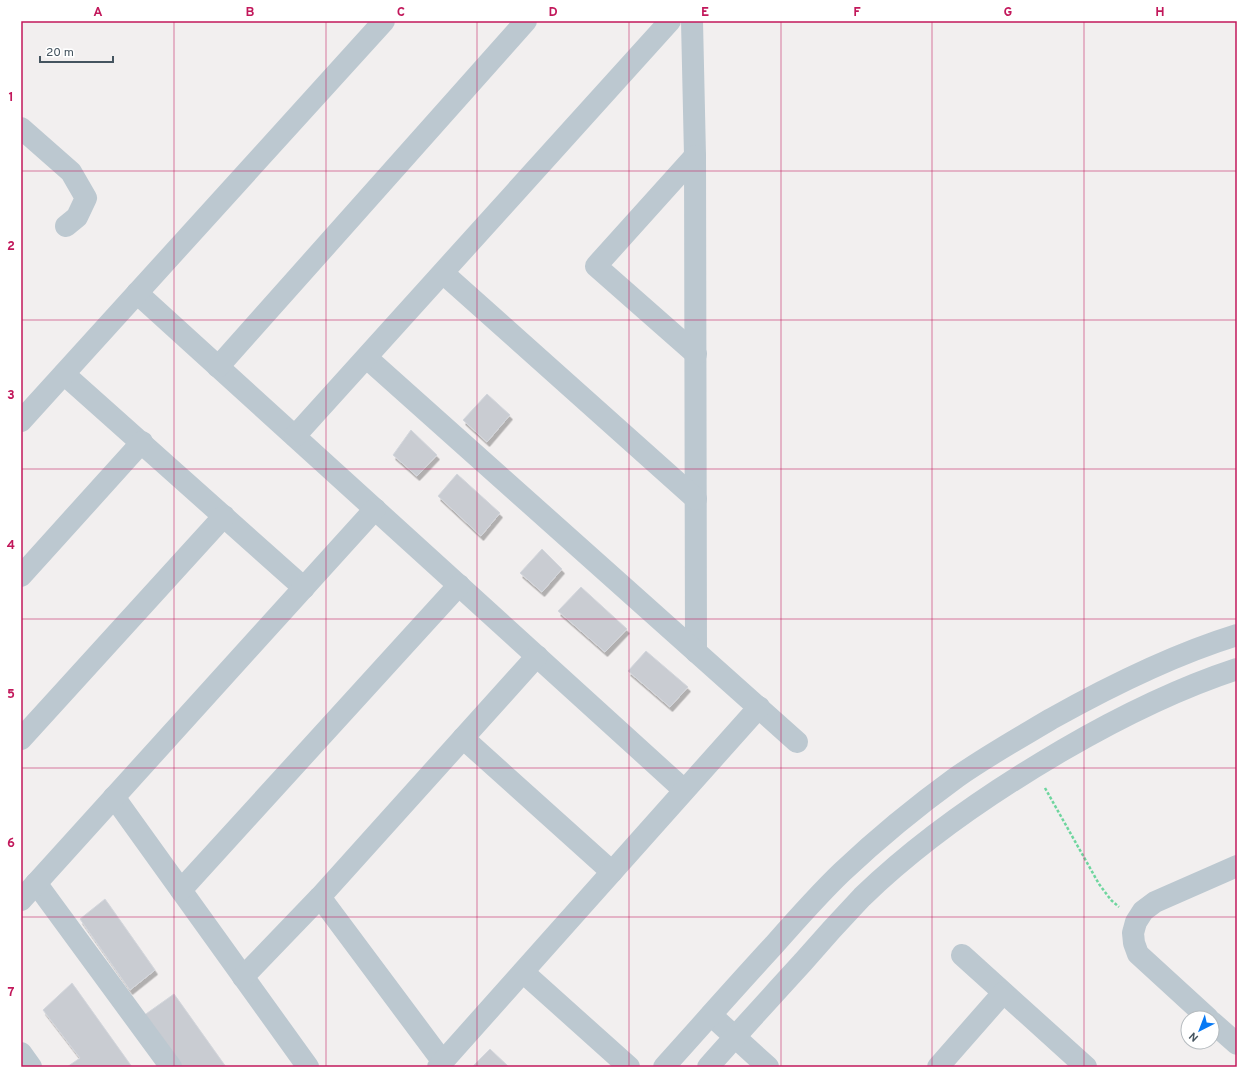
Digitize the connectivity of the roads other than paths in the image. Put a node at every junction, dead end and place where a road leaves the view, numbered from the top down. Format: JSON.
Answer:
{"nodes":[{"id":1,"x":384,"y":21,"type":"edge"},
{"id":2,"x":526,"y":21,"type":"edge"},
{"id":3,"x":670,"y":21,"type":"edge"},
{"id":4,"x":692,"y":21,"type":"edge"},
{"id":5,"x":21,"y":128,"type":"edge"},
{"id":6,"x":695,"y":156,"type":"junction"},
{"id":7,"x":66,"y":226,"type":"dead end"},
{"id":8,"x":443,"y":273,"type":"junction"},
{"id":9,"x":137,"y":293,"type":"junction"},
{"id":10,"x":696,"y":354,"type":"junction"},
{"id":11,"x":367,"y":358,"type":"junction"},
{"id":12,"x":218,"y":367,"type":"junction"},
{"id":13,"x":64,"y":374,"type":"junction"},
{"id":14,"x":21,"y":421,"type":"edge"},
{"id":15,"x":295,"y":436,"type":"junction"},
{"id":16,"x":142,"y":442,"type":"junction"},
{"id":17,"x":696,"y":499,"type":"junction"},
{"id":18,"x":375,"y":510,"type":"junction"},
{"id":19,"x":224,"y":516,"type":"junction"},
{"id":20,"x":21,"y":576,"type":"edge"},
{"id":21,"x":459,"y":585,"type":"junction"},
{"id":22,"x":304,"y":588,"type":"junction"},
{"id":23,"x":1237,"y":635,"type":"edge"},
{"id":24,"x":696,"y":652,"type":"junction"},
{"id":25,"x":537,"y":656,"type":"junction"},
{"id":26,"x":1237,"y":669,"type":"edge"},
{"id":27,"x":758,"y":707,"type":"junction"},
{"id":28,"x":462,"y":738,"type":"junction"},
{"id":29,"x":21,"y":739,"type":"edge"},
{"id":30,"x":1017,"y":739,"type":"junction"},
{"id":31,"x":797,"y":742,"type":"dead end"},
{"id":32,"x":1033,"y":768,"type":"junction"},
{"id":33,"x":684,"y":790,"type":"junction"},
{"id":34,"x":114,"y":797,"type":"junction"},
{"id":35,"x":612,"y":872,"type":"junction"},
{"id":36,"x":1234,"y":872,"type":"edge"},
{"id":37,"x":36,"y":883,"type":"junction"},
{"id":38,"x":181,"y":890,"type":"junction"},
{"id":39,"x":320,"y":897,"type":"junction"},
{"id":40,"x":21,"y":900,"type":"edge"},
{"id":41,"x":962,"y":955,"type":"dead end"},
{"id":42,"x":522,"y":972,"type":"junction"},
{"id":43,"x":243,"y":977,"type":"junction"},
{"id":44,"x":1003,"y":993,"type":"junction"},
{"id":45,"x":1199,"y":1010,"type":"edge"},
{"id":46,"x":711,"y":1014,"type":"junction"},
{"id":47,"x":1220,"y":1029,"type":"edge"},
{"id":48,"x":735,"y":1036,"type":"junction"},
{"id":49,"x":1237,"y":1044,"type":"edge"},
{"id":50,"x":21,"y":1053,"type":"edge"},
{"id":51,"x":441,"y":1065,"type":"edge"},
{"id":52,"x":31,"y":1067,"type":"edge"},
{"id":53,"x":171,"y":1067,"type":"edge"},
{"id":54,"x":308,"y":1067,"type":"edge"},
{"id":55,"x":629,"y":1067,"type":"edge"},
{"id":56,"x":664,"y":1067,"type":"edge"},
{"id":57,"x":708,"y":1067,"type":"edge"},
{"id":58,"x":768,"y":1067,"type":"edge"},
{"id":59,"x":938,"y":1067,"type":"edge"},
{"id":60,"x":1086,"y":1067,"type":"edge"}],
"edges":[{"from":1,"to":9,"type":"street"},
{"from":2,"to":12,"type":"street"},
{"from":3,"to":8,"type":"street"},
{"from":4,"to":6,"type":"street"},
{"from":5,"to":7,"type":"street"},
{"from":6,"to":10,"type":"street"},
{"from":6,"to":10,"type":"street"},
{"from":8,"to":11,"type":"street"},
{"from":8,"to":17,"type":"street"},
{"from":9,"to":12,"type":"street"},
{"from":9,"to":13,"type":"street"},
{"from":10,"to":17,"type":"street"},
{"from":11,"to":15,"type":"street"},
{"from":11,"to":24,"type":"street"},
{"from":12,"to":15,"type":"street"},
{"from":13,"to":14,"type":"street"},
{"from":13,"to":16,"type":"street"},
{"from":15,"to":18,"type":"street"},
{"from":16,"to":19,"type":"street"},
{"from":16,"to":20,"type":"street"},
{"from":17,"to":24,"type":"street"},
{"from":18,"to":21,"type":"street"},
{"from":18,"to":22,"type":"street"},
{"from":19,"to":22,"type":"street"},
{"from":19,"to":29,"type":"street"},
{"from":21,"to":25,"type":"street"},
{"from":21,"to":38,"type":"street"},
{"from":22,"to":34,"type":"street"},
{"from":23,"to":30,"type":"street"},
{"from":24,"to":27,"type":"street"},
{"from":25,"to":28,"type":"street"},
{"from":25,"to":33,"type":"street"},
{"from":26,"to":32,"type":"street"},
{"from":27,"to":31,"type":"street"},
{"from":27,"to":33,"type":"street"},
{"from":28,"to":35,"type":"street"},
{"from":28,"to":39,"type":"street"},
{"from":30,"to":32,"type":"street"},
{"from":30,"to":46,"type":"street"},
{"from":32,"to":48,"type":"street"},
{"from":33,"to":35,"type":"street"},
{"from":34,"to":37,"type":"street"},
{"from":34,"to":38,"type":"street"},
{"from":35,"to":42,"type":"street"},
{"from":36,"to":45,"type":"street"},
{"from":37,"to":40,"type":"street"},
{"from":37,"to":53,"type":"street"},
{"from":38,"to":43,"type":"street"},
{"from":39,"to":43,"type":"street"},
{"from":39,"to":51,"type":"street"},
{"from":41,"to":44,"type":"street"},
{"from":42,"to":51,"type":"street"},
{"from":42,"to":55,"type":"street"},
{"from":43,"to":54,"type":"street"},
{"from":44,"to":59,"type":"street"},
{"from":44,"to":60,"type":"street"},
{"from":46,"to":48,"type":"street"},
{"from":46,"to":56,"type":"street"},
{"from":47,"to":49,"type":"street"},
{"from":48,"to":57,"type":"street"},
{"from":48,"to":58,"type":"street"},
{"from":50,"to":52,"type":"street"}]}
